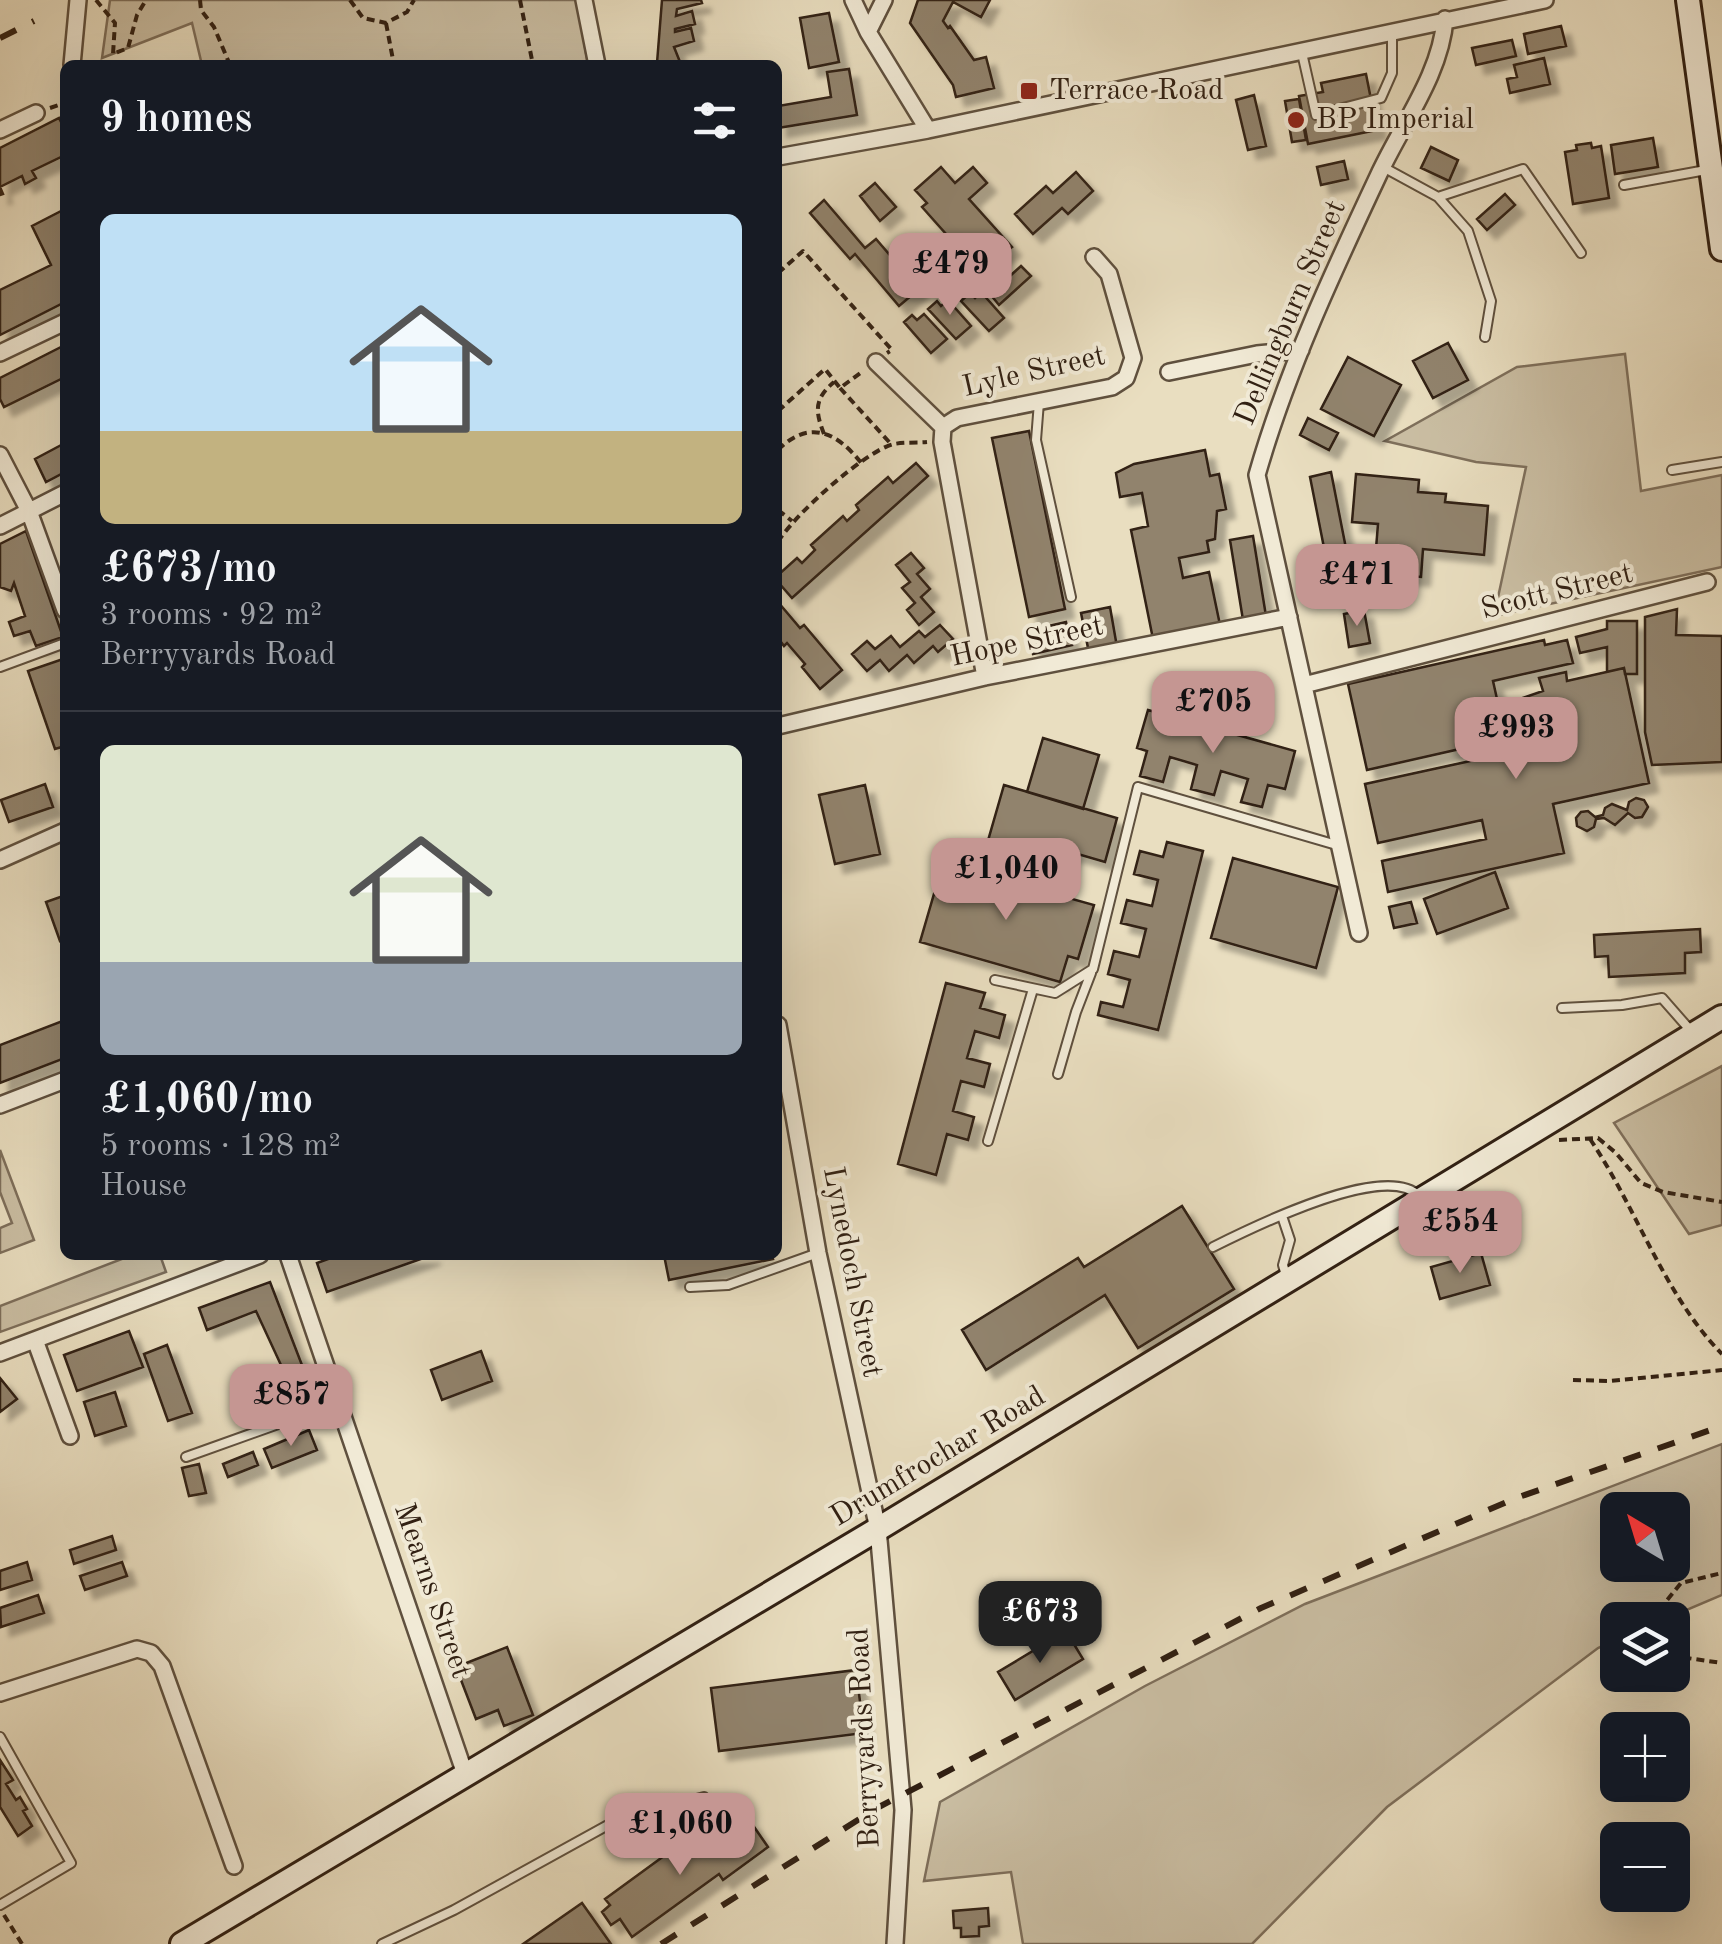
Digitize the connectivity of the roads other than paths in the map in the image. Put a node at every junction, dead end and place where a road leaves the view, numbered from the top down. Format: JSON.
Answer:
{"nodes":[{"id":1,"x":78,"y":0,"type":"edge"},
{"id":2,"x":584,"y":0,"type":"edge"},
{"id":3,"x":853,"y":0,"type":"edge"},
{"id":4,"x":884,"y":0,"type":"edge"},
{"id":5,"x":1544,"y":0,"type":"edge"},
{"id":6,"x":1670,"y":0,"type":"edge"},
{"id":7,"x":1529,"y":1,"type":"edge"},
{"id":8,"x":1688,"y":8,"type":"edge"},
{"id":9,"x":1445,"y":19,"type":"junction"},
{"id":10,"x":1392,"y":30,"type":"junction"},
{"id":11,"x":868,"y":32,"type":"junction"},
{"id":12,"x":1301,"y":50,"type":"junction"},
{"id":13,"x":72,"y":60,"type":"edge"},
{"id":14,"x":596,"y":60,"type":"edge"},
{"id":15,"x":36,"y":113,"type":"dead end"},
{"id":16,"x":0,"y":130,"type":"edge"},
{"id":17,"x":928,"y":130,"type":"junction"},
{"id":18,"x":1713,"y":155,"type":"edge"},
{"id":19,"x":782,"y":156,"type":"edge"},
{"id":20,"x":1383,"y":167,"type":"junction"},
{"id":21,"x":1624,"y":184,"type":"dead end"},
{"id":22,"x":1438,"y":197,"type":"junction"},
{"id":23,"x":1722,"y":249,"type":"edge"},
{"id":24,"x":1582,"y":253,"type":"dead end"},
{"id":25,"x":1094,"y":257,"type":"dead end"},
{"id":26,"x":60,"y":324,"type":"edge"},
{"id":27,"x":1486,"y":338,"type":"dead end"},
{"id":28,"x":1301,"y":350,"type":"junction"},
{"id":29,"x":0,"y":354,"type":"edge"},
{"id":30,"x":876,"y":362,"type":"road end"},
{"id":31,"x":1169,"y":372,"type":"dead end"},
{"id":32,"x":1039,"y":402,"type":"junction"},
{"id":33,"x":942,"y":434,"type":"junction"},
{"id":34,"x":0,"y":455,"type":"edge"},
{"id":35,"x":1722,"y":462,"type":"edge"},
{"id":36,"x":1672,"y":470,"type":"dead end"},
{"id":37,"x":60,"y":496,"type":"edge"},
{"id":38,"x":29,"y":511,"type":"junction"},
{"id":39,"x":0,"y":526,"type":"edge"},
{"id":40,"x":1707,"y":582,"type":"dead end"},
{"id":41,"x":60,"y":596,"type":"edge"},
{"id":42,"x":1071,"y":597,"type":"dead end"},
{"id":43,"x":1290,"y":617,"type":"junction"},
{"id":44,"x":60,"y":645,"type":"edge"},
{"id":45,"x":0,"y":666,"type":"edge"},
{"id":46,"x":984,"y":677,"type":"junction"},
{"id":47,"x":1304,"y":685,"type":"junction"},
{"id":48,"x":782,"y":725,"type":"edge"},
{"id":49,"x":60,"y":833,"type":"edge"},
{"id":50,"x":1340,"y":846,"type":"junction"},
{"id":51,"x":0,"y":860,"type":"edge"},
{"id":52,"x":1359,"y":933,"type":"dead end"},
{"id":53,"x":1093,"y":969,"type":"junction"},
{"id":54,"x":994,"y":980,"type":"dead end"},
{"id":55,"x":1033,"y":988,"type":"junction"},
{"id":56,"x":1562,"y":1008,"type":"dead end"},
{"id":57,"x":1722,"y":1017,"type":"edge"},
{"id":58,"x":1694,"y":1035,"type":"junction"},
{"id":59,"x":782,"y":1048,"type":"edge"},
{"id":60,"x":1058,"y":1074,"type":"dead end"},
{"id":61,"x":60,"y":1082,"type":"edge"},
{"id":62,"x":0,"y":1105,"type":"edge"},
{"id":63,"x":988,"y":1141,"type":"dead end"},
{"id":64,"x":1423,"y":1200,"type":"junction"},
{"id":65,"x":1282,"y":1216,"type":"junction"},
{"id":66,"x":1213,"y":1247,"type":"dead end"},
{"id":67,"x":818,"y":1253,"type":"junction"},
{"id":68,"x":247,"y":1260,"type":"edge"},
{"id":69,"x":290,"y":1260,"type":"edge"},
{"id":70,"x":1288,"y":1282,"type":"junction"},
{"id":71,"x":690,"y":1286,"type":"dead end"},
{"id":72,"x":34,"y":1340,"type":"junction"},
{"id":73,"x":0,"y":1353,"type":"edge"},
{"id":74,"x":338,"y":1402,"type":"junction"},
{"id":75,"x":70,"y":1436,"type":"dead end"},
{"id":76,"x":186,"y":1457,"type":"dead end"},
{"id":77,"x":878,"y":1529,"type":"junction"},
{"id":78,"x":0,"y":1694,"type":"edge"},
{"id":79,"x":0,"y":1737,"type":"edge"},
{"id":80,"x":465,"y":1774,"type":"junction"},
{"id":81,"x":704,"y":1797,"type":"dead end"},
{"id":82,"x":234,"y":1866,"type":"dead end"},
{"id":83,"x":0,"y":1909,"type":"edge"},
{"id":84,"x":182,"y":1944,"type":"edge"},
{"id":85,"x":382,"y":1944,"type":"edge"},
{"id":86,"x":894,"y":1944,"type":"edge"}],
"edges":[{"from":1,"to":13,"type":"street"},
{"from":2,"to":14,"type":"street"},
{"from":3,"to":11,"type":"street"},
{"from":4,"to":11,"type":"street"},
{"from":5,"to":7,"type":"street"},
{"from":6,"to":8,"type":"main road"},
{"from":7,"to":9,"type":"street"},
{"from":8,"to":18,"type":"main road"},
{"from":9,"to":10,"type":"street"},
{"from":9,"to":20,"type":"street","name":"Dellingburn Street"},
{"from":10,"to":12,"type":"street"},
{"from":10,"to":12,"type":"lane"},
{"from":11,"to":17,"type":"street"},
{"from":12,"to":17,"type":"street"},
{"from":15,"to":16,"type":"street"},
{"from":17,"to":19,"type":"street"},
{"from":18,"to":21,"type":"lane"},
{"from":18,"to":23,"type":"main road"},
{"from":20,"to":22,"type":"lane"},
{"from":20,"to":28,"type":"street","name":"Dellingburn Street"},
{"from":22,"to":24,"type":"lane"},
{"from":22,"to":27,"type":"lane"},
{"from":25,"to":32,"type":"street","name":"Lyle Street"},
{"from":26,"to":29,"type":"street"},
{"from":28,"to":31,"type":"street"},
{"from":28,"to":43,"type":"street","name":"Dellingburn Street"},
{"from":30,"to":33,"type":"street","name":"Lyle Street"},
{"from":32,"to":33,"type":"street","name":"Lyle Street"},
{"from":32,"to":42,"type":"lane"},
{"from":33,"to":46,"type":"street"},
{"from":34,"to":38,"type":"street"},
{"from":35,"to":36,"type":"lane"},
{"from":37,"to":38,"type":"street"},
{"from":38,"to":39,"type":"street"},
{"from":38,"to":41,"type":"street"},
{"from":40,"to":47,"type":"street","name":"Scott Street"},
{"from":43,"to":46,"type":"street","name":"Hope Street"},
{"from":43,"to":47,"type":"street","name":"Dellingburn Street"},
{"from":44,"to":45,"type":"lane"},
{"from":46,"to":48,"type":"street","name":"Hope Street"},
{"from":47,"to":50,"type":"street","name":"Dellingburn Street"},
{"from":49,"to":51,"type":"street"},
{"from":50,"to":52,"type":"street","name":"Dellingburn Street"},
{"from":50,"to":53,"type":"lane"},
{"from":53,"to":55,"type":"lane"},
{"from":53,"to":60,"type":"lane"},
{"from":54,"to":55,"type":"lane"},
{"from":55,"to":63,"type":"lane"},
{"from":56,"to":58,"type":"lane"},
{"from":57,"to":58,"type":"main road","name":"Drumfrochar Road"},
{"from":58,"to":64,"type":"main road","name":"Drumfrochar Road"},
{"from":59,"to":67,"type":"street","name":"Lynedoch Street"},
{"from":61,"to":62,"type":"street"},
{"from":64,"to":65,"type":"lane"},
{"from":64,"to":70,"type":"main road","name":"Drumfrochar Road"},
{"from":65,"to":66,"type":"lane"},
{"from":65,"to":70,"type":"lane"},
{"from":67,"to":71,"type":"lane"},
{"from":67,"to":77,"type":"street","name":"Lynedoch Street"},
{"from":68,"to":72,"type":"street"},
{"from":69,"to":74,"type":"street","name":"Mearns Street"},
{"from":70,"to":77,"type":"main road","name":"Drumfrochar Road"},
{"from":72,"to":73,"type":"street"},
{"from":72,"to":75,"type":"street"},
{"from":74,"to":76,"type":"lane"},
{"from":74,"to":80,"type":"street","name":"Mearns Street"},
{"from":77,"to":80,"type":"main road","name":"Drumfrochar Road"},
{"from":77,"to":86,"type":"street","name":"Berryyards Road"},
{"from":78,"to":82,"type":"street"},
{"from":79,"to":83,"type":"lane"},
{"from":80,"to":84,"type":"main road","name":"Drumfrochar Road"},
{"from":81,"to":85,"type":"lane"}]}
